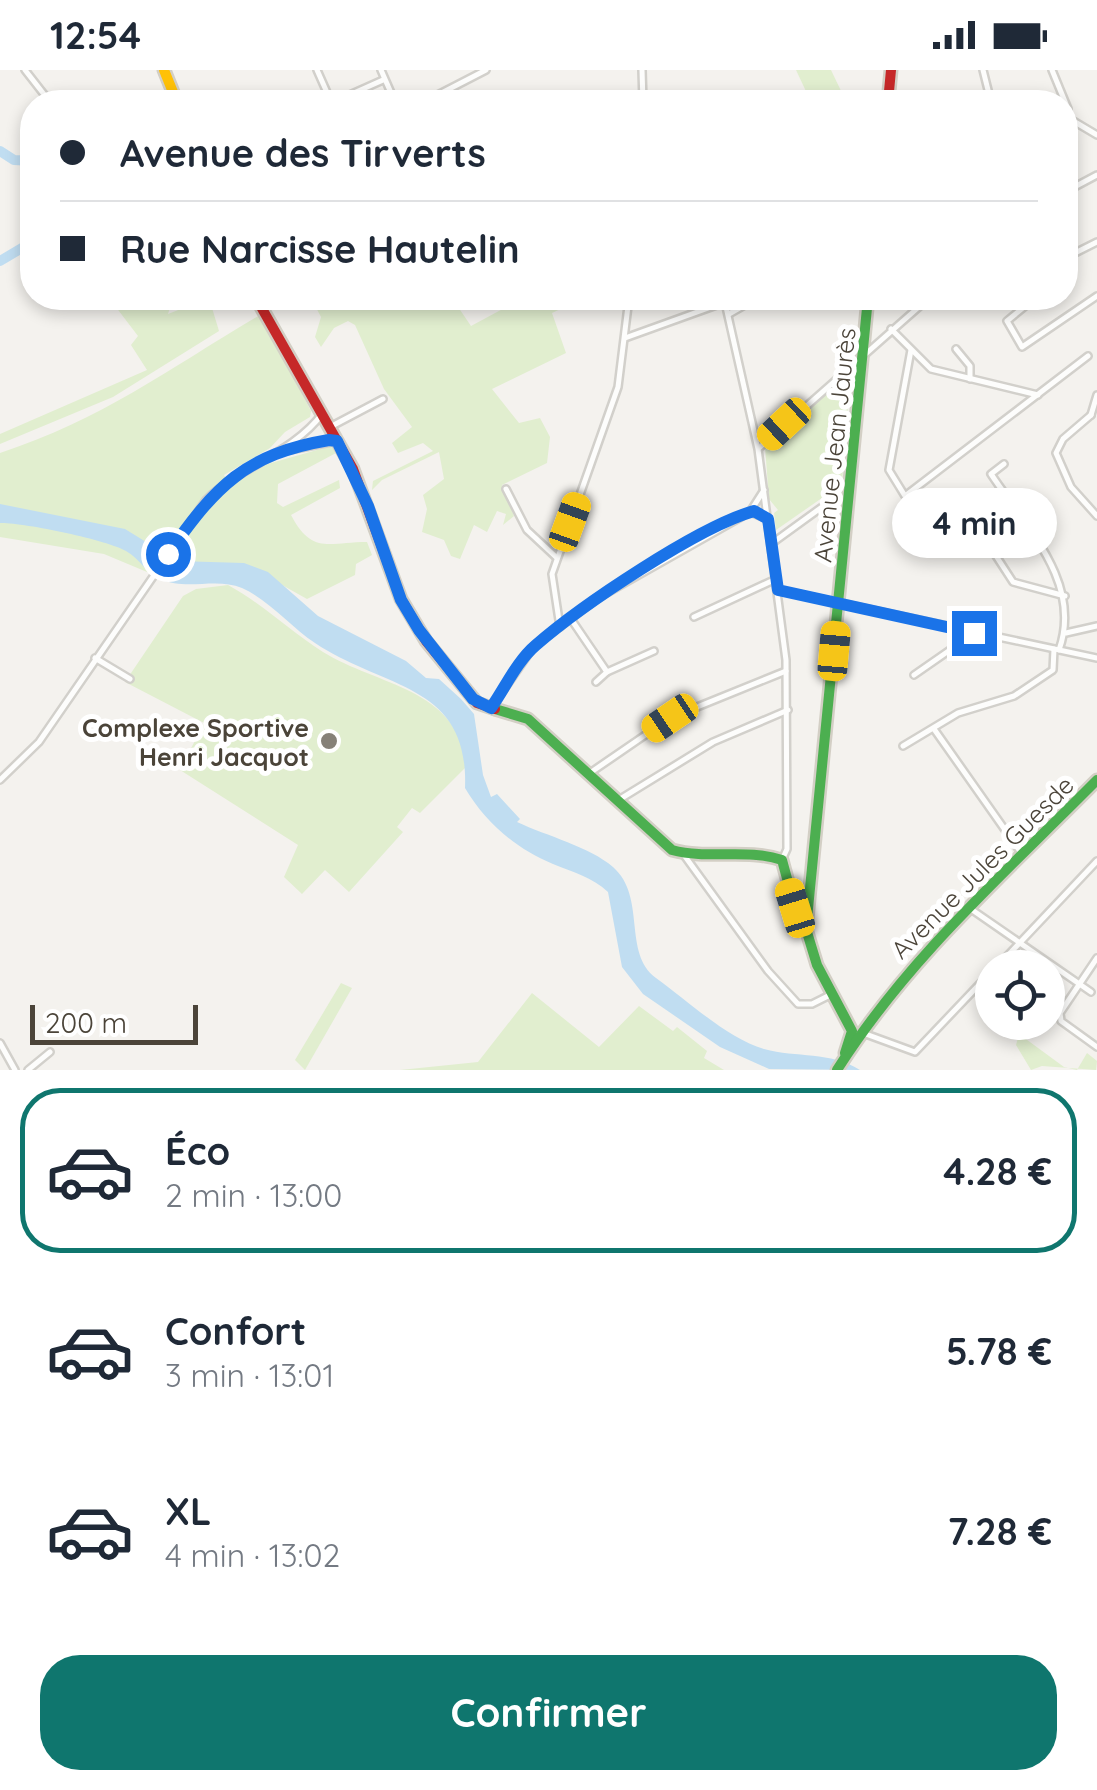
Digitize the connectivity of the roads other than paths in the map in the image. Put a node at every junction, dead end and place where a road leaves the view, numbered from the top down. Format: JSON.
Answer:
{"nodes":[{"id":1,"x":25,"y":70,"type":"edge"},
{"id":2,"x":381,"y":70,"type":"edge"},
{"id":3,"x":486,"y":70,"type":"edge"},
{"id":4,"x":384,"y":80,"type":"junction"},
{"id":5,"x":41,"y":90,"type":"edge"},
{"id":6,"x":361,"y":90,"type":"edge"},
{"id":7,"x":389,"y":90,"type":"edge"},
{"id":8,"x":447,"y":90,"type":"edge"},
{"id":9,"x":263,"y":310,"type":"edge"},
{"id":10,"x":628,"y":310,"type":"edge"},
{"id":11,"x":699,"y":310,"type":"edge"},
{"id":12,"x":728,"y":310,"type":"edge"},
{"id":13,"x":736,"y":310,"type":"edge"},
{"id":14,"x":867,"y":310,"type":"edge"},
{"id":15,"x":914,"y":310,"type":"edge"},
{"id":16,"x":1021,"y":310,"type":"edge"},
{"id":17,"x":1076,"y":310,"type":"edge"},
{"id":18,"x":729,"y":314,"type":"junction"},
{"id":19,"x":891,"y":329,"type":"junction"},
{"id":20,"x":625,"y":338,"type":"junction"},
{"id":21,"x":956,"y":349,"type":"dead end"},
{"id":22,"x":911,"y":350,"type":"junction"},
{"id":23,"x":863,"y":352,"type":"junction"},
{"id":24,"x":1088,"y":356,"type":"dead end"},
{"id":25,"x":970,"y":379,"type":"junction"},
{"id":26,"x":1097,"y":394,"type":"edge"},
{"id":27,"x":1038,"y":395,"type":"junction"},
{"id":28,"x":383,"y":399,"type":"dead end"},
{"id":29,"x":322,"y":414,"type":"junction"},
{"id":30,"x":1094,"y":415,"type":"edge"},
{"id":31,"x":330,"y":426,"type":"junction"},
{"id":32,"x":337,"y":441,"type":"junction"},
{"id":33,"x":758,"y":449,"type":"junction"},
{"id":34,"x":271,"y":454,"type":"junction"},
{"id":35,"x":1004,"y":464,"type":"dead end"},
{"id":36,"x":506,"y":489,"type":"dead end"},
{"id":37,"x":1001,"y":489,"type":"junction"},
{"id":38,"x":764,"y":490,"type":"junction"},
{"id":39,"x":822,"y":507,"type":"dead end"},
{"id":40,"x":750,"y":512,"type":"junction"},
{"id":41,"x":1097,"y":516,"type":"edge"},
{"id":42,"x":768,"y":519,"type":"junction"},
{"id":43,"x":771,"y":544,"type":"junction"},
{"id":44,"x":557,"y":558,"type":"junction"},
{"id":45,"x":776,"y":579,"type":"junction"},
{"id":46,"x":778,"y":590,"type":"junction"},
{"id":47,"x":1064,"y":596,"type":"junction"},
{"id":48,"x":838,"y":604,"type":"junction"},
{"id":49,"x":694,"y":617,"type":"dead end"},
{"id":50,"x":571,"y":619,"type":"junction"},
{"id":51,"x":1097,"y":626,"type":"edge"},
{"id":52,"x":560,"y":627,"type":"junction"},
{"id":53,"x":974,"y":633,"type":"junction"},
{"id":54,"x":1065,"y":633,"type":"junction"},
{"id":55,"x":1056,"y":650,"type":"junction"},
{"id":56,"x":654,"y":651,"type":"dead end"},
{"id":57,"x":95,"y":658,"type":"junction"},
{"id":58,"x":1097,"y":658,"type":"edge"},
{"id":59,"x":608,"y":672,"type":"junction"},
{"id":60,"x":786,"y":672,"type":"junction"},
{"id":61,"x":914,"y":675,"type":"dead end"},
{"id":62,"x":130,"y":679,"type":"dead end"},
{"id":63,"x":596,"y":682,"type":"dead end"},
{"id":64,"x":486,"y":706,"type":"junction"},
{"id":65,"x":788,"y":710,"type":"junction"},
{"id":66,"x":934,"y":729,"type":"junction"},
{"id":67,"x":903,"y":746,"type":"dead end"},
{"id":68,"x":587,"y":775,"type":"junction"},
{"id":69,"x":0,"y":780,"type":"edge"},
{"id":70,"x":1094,"y":789,"type":"edge"},
{"id":71,"x":614,"y":802,"type":"junction"},
{"id":72,"x":684,"y":855,"type":"junction"},
{"id":73,"x":1024,"y":856,"type":"junction"},
{"id":74,"x":782,"y":860,"type":"junction"},
{"id":75,"x":1097,"y":862,"type":"edge"},
{"id":76,"x":968,"y":908,"type":"junction"},
{"id":77,"x":807,"y":911,"type":"junction"},
{"id":78,"x":1020,"y":943,"type":"junction"},
{"id":79,"x":1013,"y":950,"type":"edge"},
{"id":80,"x":1097,"y":958,"type":"edge"},
{"id":81,"x":1079,"y":984,"type":"junction"},
{"id":82,"x":975,"y":989,"type":"edge"},
{"id":83,"x":1090,"y":992,"type":"dead end"},
{"id":84,"x":832,"y":994,"type":"junction"},
{"id":85,"x":853,"y":1029,"type":"junction"},
{"id":86,"x":0,"y":1043,"type":"edge"},
{"id":87,"x":1097,"y":1046,"type":"edge"},
{"id":88,"x":50,"y":1052,"type":"dead end"},
{"id":89,"x":15,"y":1070,"type":"edge"},
{"id":90,"x":28,"y":1070,"type":"edge"},
{"id":91,"x":837,"y":1070,"type":"edge"}],
"edges":[{"from":1,"to":5,"type":"street"},
{"from":2,"to":4,"type":"street"},
{"from":3,"to":8,"type":"street"},
{"from":4,"to":6,"type":"street"},
{"from":4,"to":7,"type":"street"},
{"from":9,"to":29,"type":"main road"},
{"from":10,"to":20,"type":"street"},
{"from":11,"to":20,"type":"street"},
{"from":12,"to":18,"type":"street"},
{"from":13,"to":18,"type":"street"},
{"from":14,"to":23,"type":"main road","name":"Avenue Jean Jaurès"},
{"from":15,"to":19,"type":"street"},
{"from":16,"to":17,"type":"street"},
{"from":18,"to":33,"type":"street"},
{"from":19,"to":22,"type":"street"},
{"from":19,"to":23,"type":"street"},
{"from":20,"to":44,"type":"street"},
{"from":21,"to":25,"type":"street"},
{"from":22,"to":25,"type":"street"},
{"from":22,"to":27,"type":"street"},
{"from":23,"to":33,"type":"street"},
{"from":23,"to":48,"type":"main road","name":"Avenue Jean Jaurès"},
{"from":24,"to":27,"type":"street"},
{"from":25,"to":27,"type":"street"},
{"from":26,"to":30,"type":"street"},
{"from":28,"to":31,"type":"street"},
{"from":29,"to":31,"type":"main road"},
{"from":29,"to":34,"type":"street"},
{"from":30,"to":41,"type":"street"},
{"from":31,"to":32,"type":"main road"},
{"from":32,"to":34,"type":"street"},
{"from":32,"to":64,"type":"main road"},
{"from":33,"to":38,"type":"street"},
{"from":34,"to":57,"type":"street"},
{"from":35,"to":37,"type":"street"},
{"from":36,"to":44,"type":"street"},
{"from":37,"to":47,"type":"street"},
{"from":37,"to":47,"type":"street"},
{"from":38,"to":40,"type":"street"},
{"from":38,"to":42,"type":"street"},
{"from":39,"to":43,"type":"street"},
{"from":40,"to":42,"type":"street"},
{"from":40,"to":50,"type":"street"},
{"from":42,"to":43,"type":"street"},
{"from":43,"to":45,"type":"street"},
{"from":44,"to":52,"type":"street"},
{"from":45,"to":46,"type":"street"},
{"from":45,"to":49,"type":"street"},
{"from":46,"to":48,"type":"street"},
{"from":46,"to":60,"type":"street"},
{"from":47,"to":54,"type":"street"},
{"from":48,"to":53,"type":"street"},
{"from":48,"to":77,"type":"main road","name":"Avenue Jean Jaurès"},
{"from":50,"to":52,"type":"street"},
{"from":50,"to":59,"type":"street"},
{"from":51,"to":54,"type":"street"},
{"from":52,"to":64,"type":"street"},
{"from":53,"to":55,"type":"street"},
{"from":53,"to":61,"type":"street"},
{"from":54,"to":55,"type":"street"},
{"from":55,"to":58,"type":"street"},
{"from":55,"to":66,"type":"street"},
{"from":56,"to":59,"type":"street"},
{"from":57,"to":62,"type":"street"},
{"from":57,"to":69,"type":"street"},
{"from":59,"to":63,"type":"street"},
{"from":60,"to":65,"type":"street"},
{"from":60,"to":68,"type":"street"},
{"from":64,"to":68,"type":"main road"},
{"from":65,"to":71,"type":"street"},
{"from":65,"to":74,"type":"street"},
{"from":66,"to":67,"type":"street"},
{"from":66,"to":73,"type":"street"},
{"from":68,"to":71,"type":"main road"},
{"from":70,"to":73,"type":"main road","name":"Avenue Jules Guesde"},
{"from":71,"to":72,"type":"main road"},
{"from":72,"to":74,"type":"main road"},
{"from":72,"to":84,"type":"street"},
{"from":73,"to":76,"type":"main road","name":"Avenue Jules Guesde"},
{"from":74,"to":77,"type":"main road"},
{"from":75,"to":78,"type":"street"},
{"from":76,"to":78,"type":"street"},
{"from":76,"to":85,"type":"main road","name":"Avenue Jules Guesde"},
{"from":77,"to":84,"type":"main road","name":"Avenue Jean Jaurès"},
{"from":78,"to":79,"type":"street"},
{"from":78,"to":81,"type":"street"},
{"from":80,"to":81,"type":"street"},
{"from":81,"to":83,"type":"street"},
{"from":81,"to":87,"type":"street"},
{"from":82,"to":85,"type":"street"},
{"from":84,"to":85,"type":"main road","name":"Avenue Jean Jaurès"},
{"from":85,"to":91,"type":"main road","name":"Avenue Jules Guesde"},
{"from":86,"to":89,"type":"street"},
{"from":88,"to":90,"type":"street"}]}
